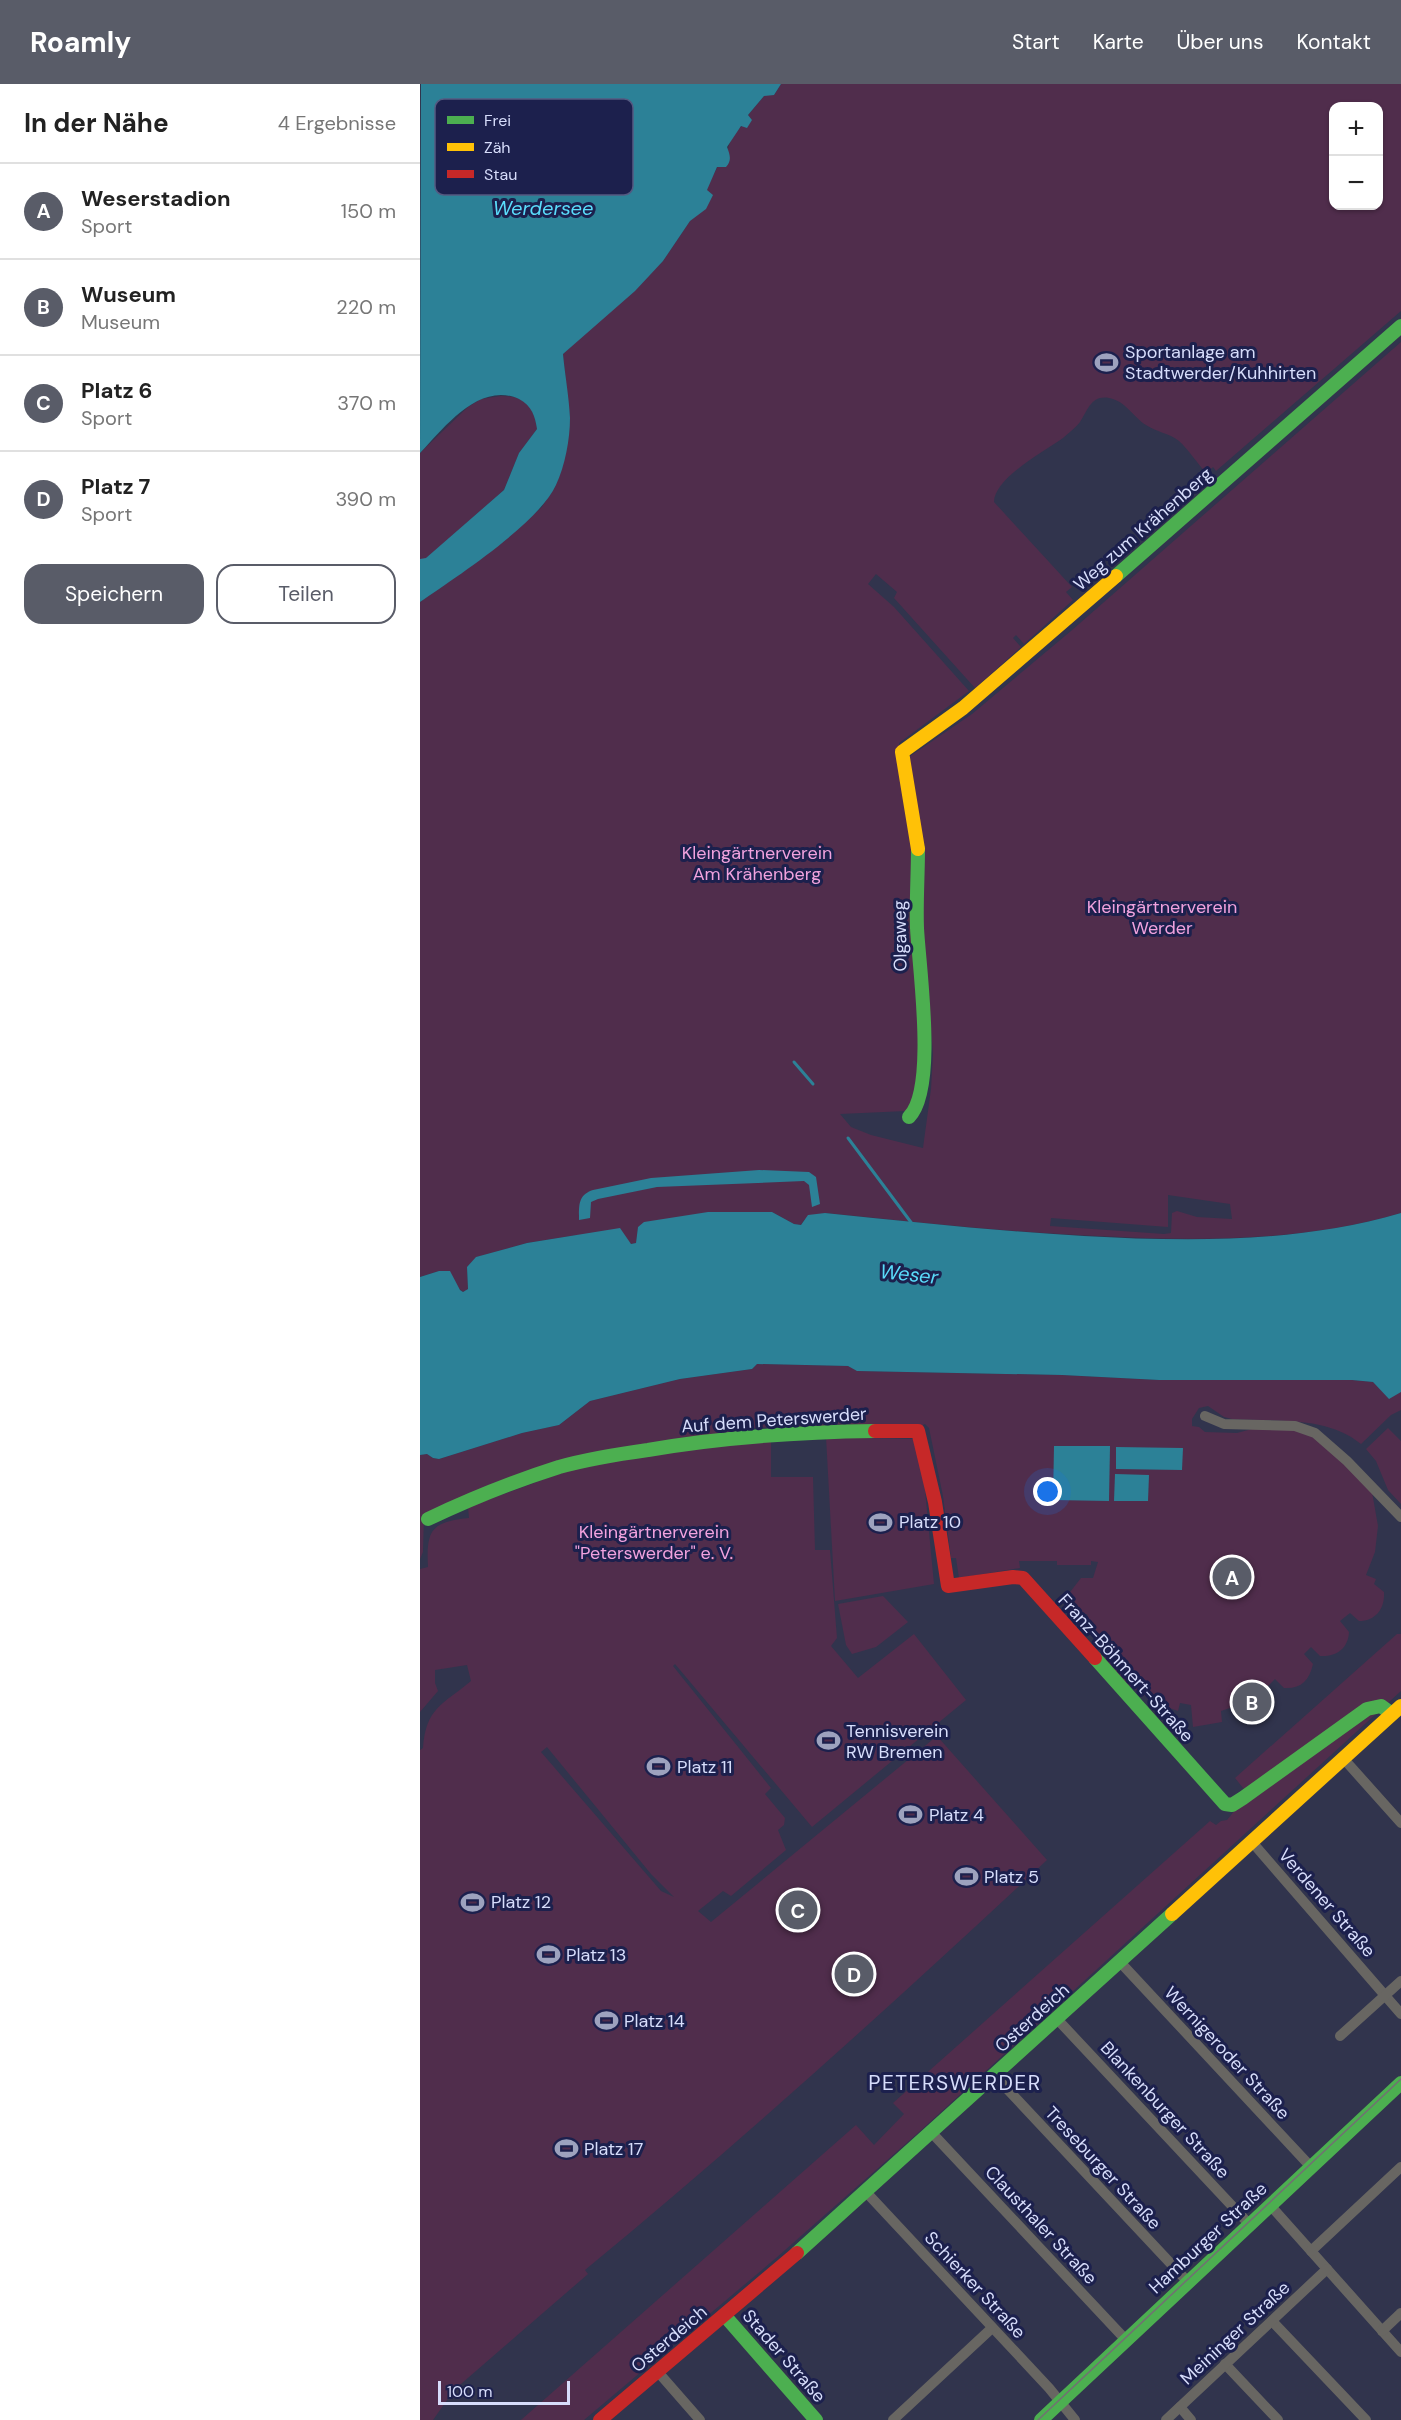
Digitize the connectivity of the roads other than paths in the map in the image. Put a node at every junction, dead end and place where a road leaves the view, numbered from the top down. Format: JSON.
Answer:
{"nodes":[{"id":1,"x":1401,"y":326,"type":"edge"},
{"id":2,"x":902,"y":752,"type":"joint"},
{"id":3,"x":909,"y":1117,"type":"dead end"},
{"id":4,"x":1205,"y":1416,"type":"dead end"},
{"id":5,"x":918,"y":1431,"type":"joint"},
{"id":6,"x":1401,"y":1517,"type":"edge"},
{"id":7,"x":428,"y":1519,"type":"dead end"},
{"id":8,"x":1397,"y":1710,"type":"edge"},
{"id":9,"x":1343,"y":1758,"type":"junction"},
{"id":10,"x":1401,"y":1823,"type":"edge"},
{"id":11,"x":1252,"y":1842,"type":"junction"},
{"id":12,"x":1120,"y":1962,"type":"junction"},
{"id":13,"x":1401,"y":1981,"type":"edge"},
{"id":14,"x":1386,"y":1996,"type":"junction"},
{"id":15,"x":1401,"y":2014,"type":"edge"},
{"id":16,"x":1057,"y":2019,"type":"junction"},
{"id":17,"x":1340,"y":2037,"type":"dead end"},
{"id":18,"x":995,"y":2076,"type":"junction"},
{"id":19,"x":1401,"y":2083,"type":"edge"},
{"id":20,"x":932,"y":2133,"type":"junction"},
{"id":21,"x":1311,"y":2167,"type":"junction"},
{"id":22,"x":1401,"y":2167,"type":"edge"},
{"id":23,"x":867,"y":2192,"type":"junction"},
{"id":24,"x":1270,"y":2205,"type":"junction"},
{"id":25,"x":1250,"y":2224,"type":"junction"},
{"id":26,"x":1311,"y":2251,"type":"junction"},
{"id":27,"x":1327,"y":2269,"type":"junction"},
{"id":28,"x":1188,"y":2282,"type":"junction"},
{"id":29,"x":1401,"y":2313,"type":"edge"},
{"id":30,"x":725,"y":2316,"type":"junction"},
{"id":31,"x":1272,"y":2320,"type":"junction"},
{"id":32,"x":992,"y":2328,"type":"junction"},
{"id":33,"x":1382,"y":2331,"type":"junction"},
{"id":34,"x":1126,"y":2340,"type":"junction"},
{"id":35,"x":1401,"y":2352,"type":"edge"},
{"id":36,"x":1226,"y":2364,"type":"junction"},
{"id":37,"x":658,"y":2372,"type":"junction"},
{"id":38,"x":1060,"y":2402,"type":"junction"},
{"id":39,"x":1180,"y":2407,"type":"junction"},
{"id":40,"x":600,"y":2420,"type":"edge"},
{"id":41,"x":700,"y":2420,"type":"edge"},
{"id":42,"x":816,"y":2420,"type":"edge"},
{"id":43,"x":893,"y":2420,"type":"edge"},
{"id":44,"x":1041,"y":2420,"type":"edge"},
{"id":45,"x":1075,"y":2420,"type":"edge"},
{"id":46,"x":1166,"y":2420,"type":"edge"},
{"id":47,"x":1191,"y":2420,"type":"edge"},
{"id":48,"x":1278,"y":2420,"type":"edge"},
{"id":49,"x":1366,"y":2420,"type":"edge"}],
"edges":[{"from":1,"to":2,"type":"street","name":"Weg zum Krähenberg"},
{"from":2,"to":3,"type":"street","name":"Olgaweg"},
{"from":4,"to":6,"type":"street"},
{"from":5,"to":7,"type":"street","name":"Auf dem Peterswerder"},
{"from":5,"to":8,"type":"street","name":"Franz-Böhmert-Straße"},
{"from":8,"to":9,"type":"street","name":"Osterdeich"},
{"from":9,"to":10,"type":"street"},
{"from":9,"to":11,"type":"street","name":"Osterdeich"},
{"from":11,"to":12,"type":"street","name":"Osterdeich"},
{"from":11,"to":14,"type":"street","name":"Verdener Straße"},
{"from":12,"to":16,"type":"street","name":"Osterdeich"},
{"from":12,"to":21,"type":"street","name":"Wernigeroder Straße"},
{"from":13,"to":14,"type":"street"},
{"from":14,"to":15,"type":"street","name":"Verdener Straße"},
{"from":14,"to":17,"type":"street"},
{"from":16,"to":18,"type":"street","name":"Osterdeich"},
{"from":16,"to":25,"type":"street","name":"Blankenburger Straße"},
{"from":18,"to":20,"type":"street","name":"Osterdeich"},
{"from":18,"to":28,"type":"street","name":"Treseburger Straße"},
{"from":19,"to":21,"type":"street","name":"Hamburger Straße"},
{"from":20,"to":23,"type":"street","name":"Osterdeich"},
{"from":20,"to":34,"type":"street","name":"Clausthaler Straße"},
{"from":21,"to":24,"type":"street","name":"Hamburger Straße"},
{"from":22,"to":26,"type":"street"},
{"from":23,"to":30,"type":"street","name":"Osterdeich"},
{"from":23,"to":32,"type":"street","name":"Schierker Straße"},
{"from":24,"to":25,"type":"street","name":"Hamburger Straße"},
{"from":24,"to":26,"type":"street"},
{"from":25,"to":28,"type":"street","name":"Hamburger Straße"},
{"from":26,"to":27,"type":"street"},
{"from":27,"to":31,"type":"street","name":"Meininger Straße"},
{"from":27,"to":33,"type":"street"},
{"from":28,"to":34,"type":"street","name":"Hamburger Straße"},
{"from":29,"to":33,"type":"street"},
{"from":30,"to":37,"type":"street","name":"Osterdeich"},
{"from":30,"to":42,"type":"street","name":"Stader Straße"},
{"from":31,"to":36,"type":"street","name":"Meininger Straße"},
{"from":31,"to":49,"type":"street"},
{"from":32,"to":38,"type":"street","name":"Schierker Straße"},
{"from":32,"to":43,"type":"street"},
{"from":33,"to":35,"type":"street"},
{"from":34,"to":38,"type":"street","name":"Hamburger Straße"},
{"from":36,"to":39,"type":"street","name":"Meininger Straße"},
{"from":36,"to":48,"type":"street"},
{"from":37,"to":40,"type":"street","name":"Osterdeich"},
{"from":37,"to":41,"type":"street"},
{"from":38,"to":44,"type":"street","name":"Hamburger Straße"},
{"from":38,"to":45,"type":"street","name":"Schierker Straße"},
{"from":39,"to":46,"type":"street","name":"Meininger Straße"},
{"from":39,"to":47,"type":"street"}]}
